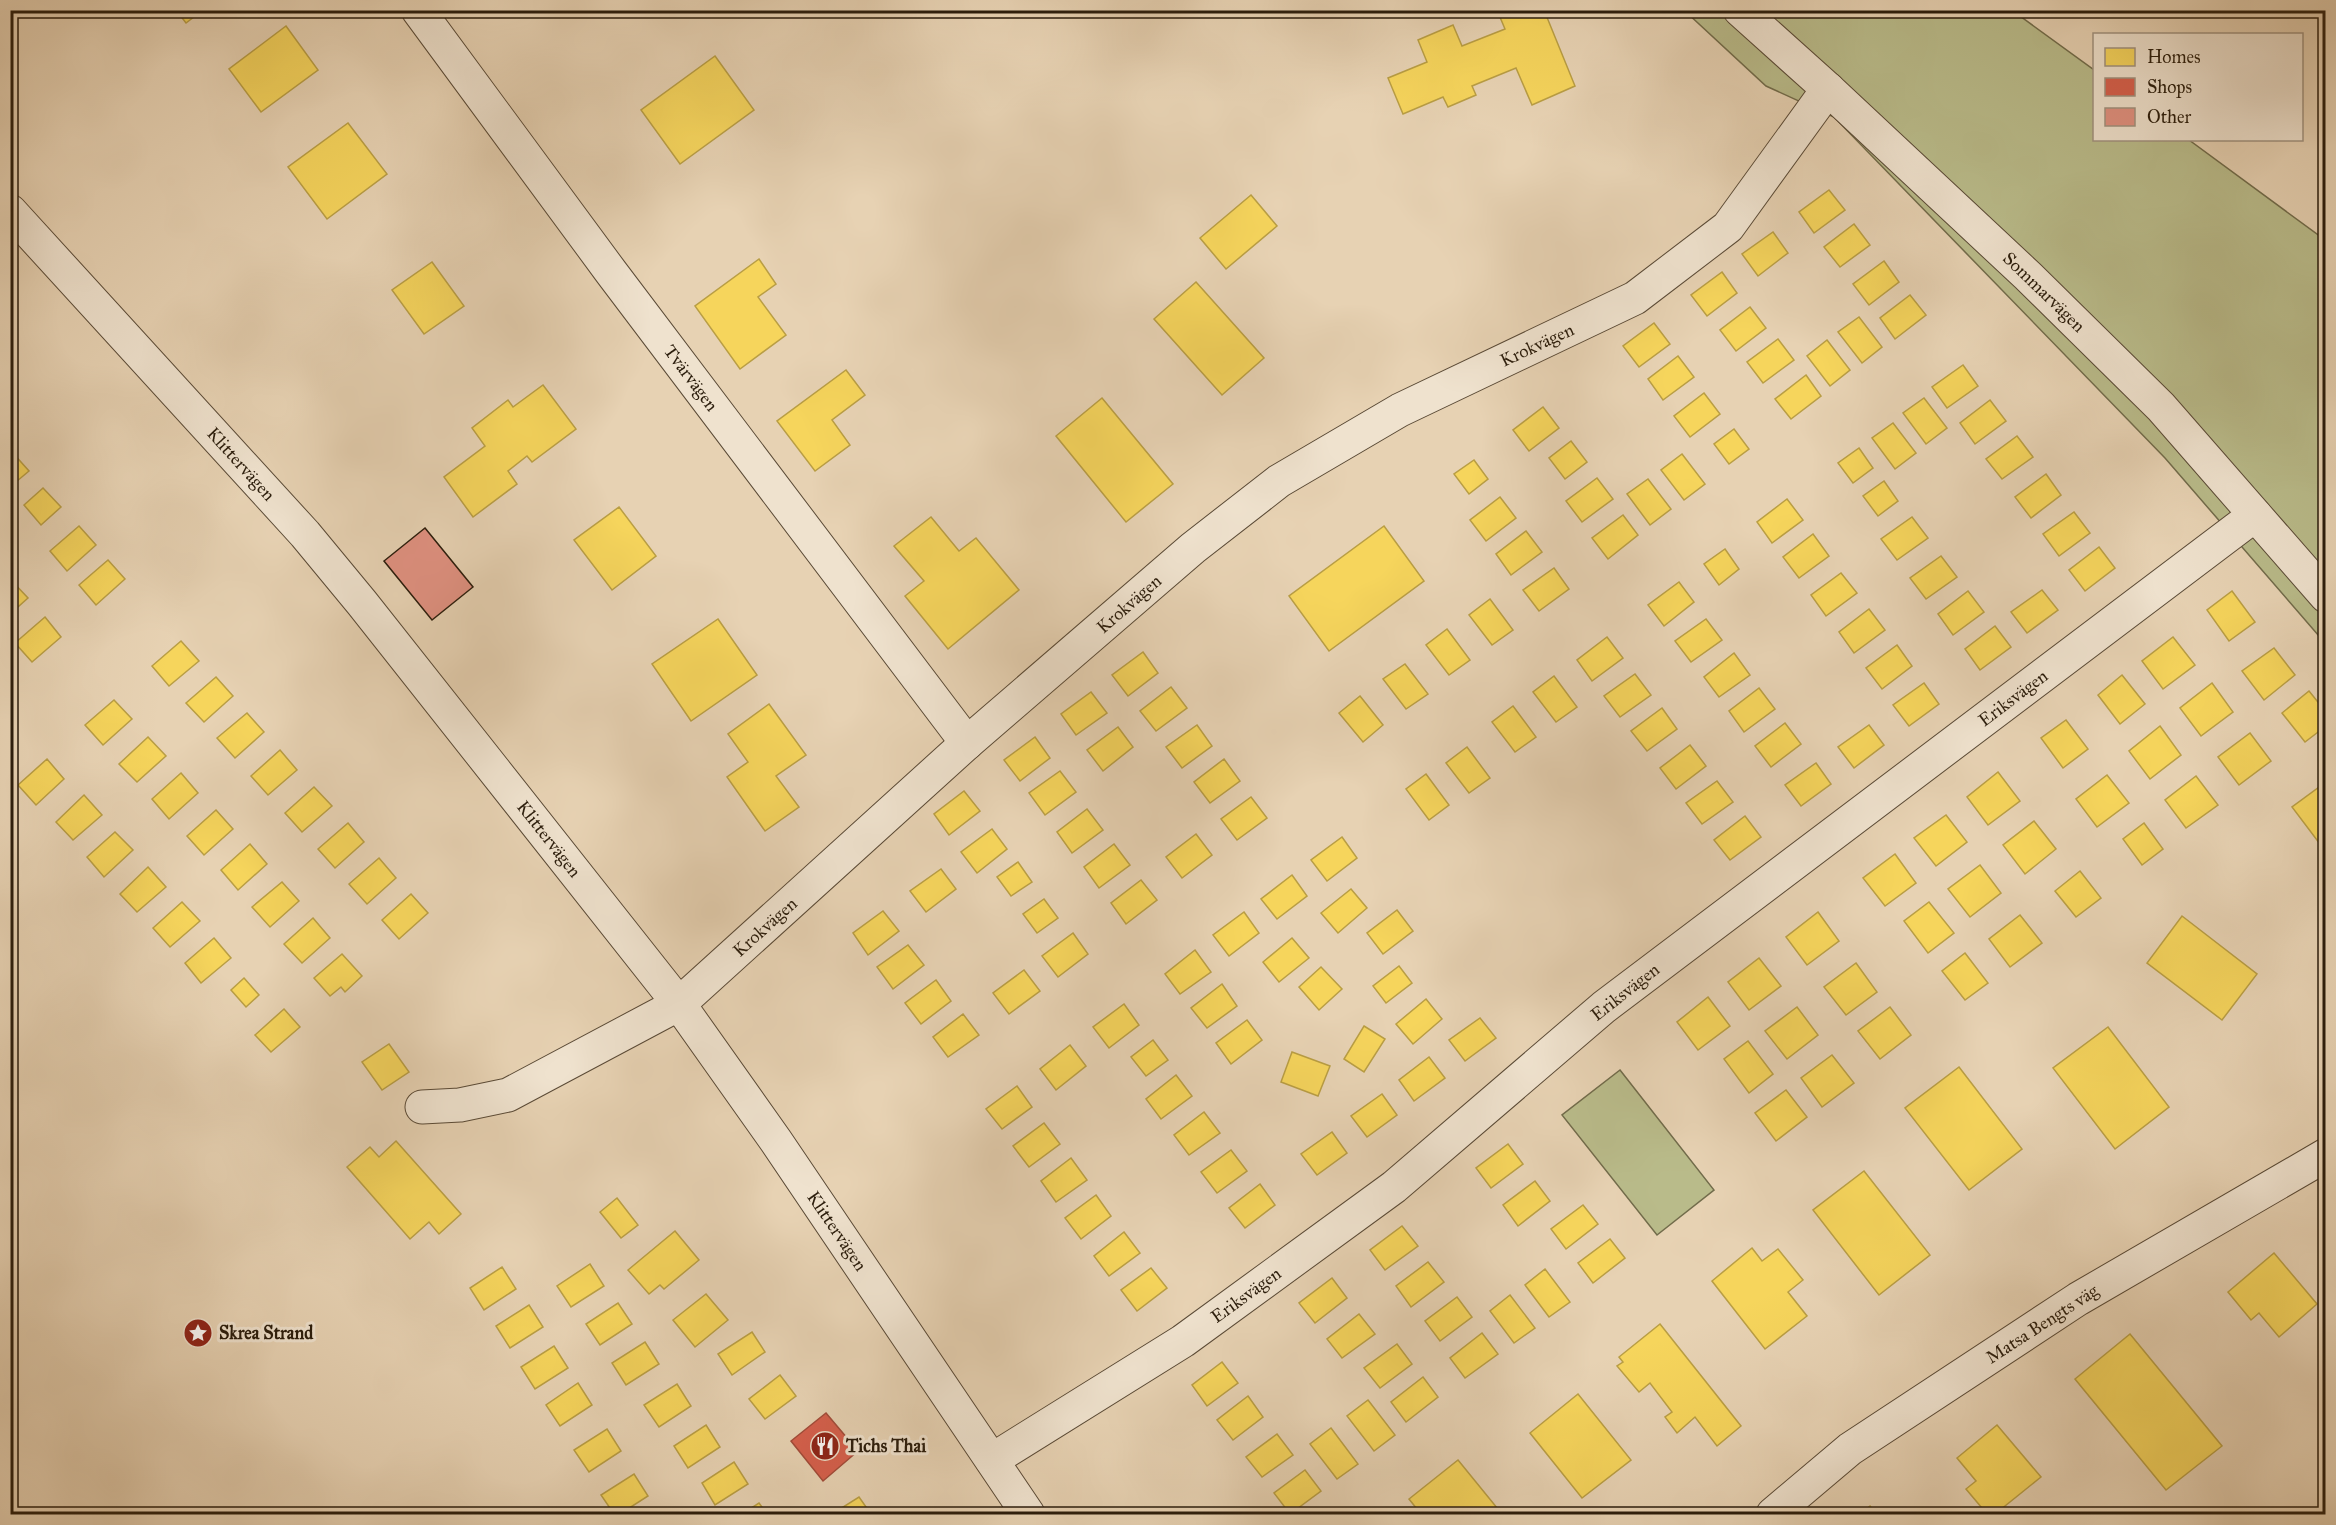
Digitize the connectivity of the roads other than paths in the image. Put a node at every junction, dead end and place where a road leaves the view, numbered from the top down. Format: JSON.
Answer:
{"nodes":[{"id":1,"x":418,"y":10,"type":"edge"},
{"id":2,"x":1740,"y":10,"type":"edge"},
{"id":3,"x":1828,"y":88,"type":"junction"},
{"id":4,"x":10,"y":211,"type":"edge"},
{"id":5,"x":2254,"y":515,"type":"junction"},
{"id":6,"x":2325,"y":596,"type":"edge"},
{"id":7,"x":968,"y":743,"type":"junction"},
{"id":8,"x":680,"y":1004,"type":"junction"},
{"id":9,"x":422,"y":1107,"type":"dead end"},
{"id":10,"x":2325,"y":1155,"type":"edge"},
{"id":11,"x":992,"y":1460,"type":"junction"},
{"id":12,"x":1028,"y":1515,"type":"edge"},
{"id":13,"x":1773,"y":1515,"type":"edge"}],
"edges":[{"from":1,"to":7,"type":"street","name":"Tvärvägen"},
{"from":2,"to":3,"type":"street","name":"Sommarvägen"},
{"from":3,"to":5,"type":"street","name":"Sommarvägen"},
{"from":3,"to":7,"type":"street","name":"Krokvägen"},
{"from":4,"to":8,"type":"street","name":"Klittervägen"},
{"from":5,"to":6,"type":"street","name":"Sommarvägen"},
{"from":5,"to":11,"type":"street","name":"Eriksvägen"},
{"from":7,"to":8,"type":"street","name":"Krokvägen"},
{"from":8,"to":9,"type":"street","name":"Krokvägen"},
{"from":8,"to":11,"type":"street","name":"Klittervägen"},
{"from":10,"to":13,"type":"street","name":"Matsa Bengts väg"},
{"from":11,"to":12,"type":"street","name":"Klittervägen"}]}
